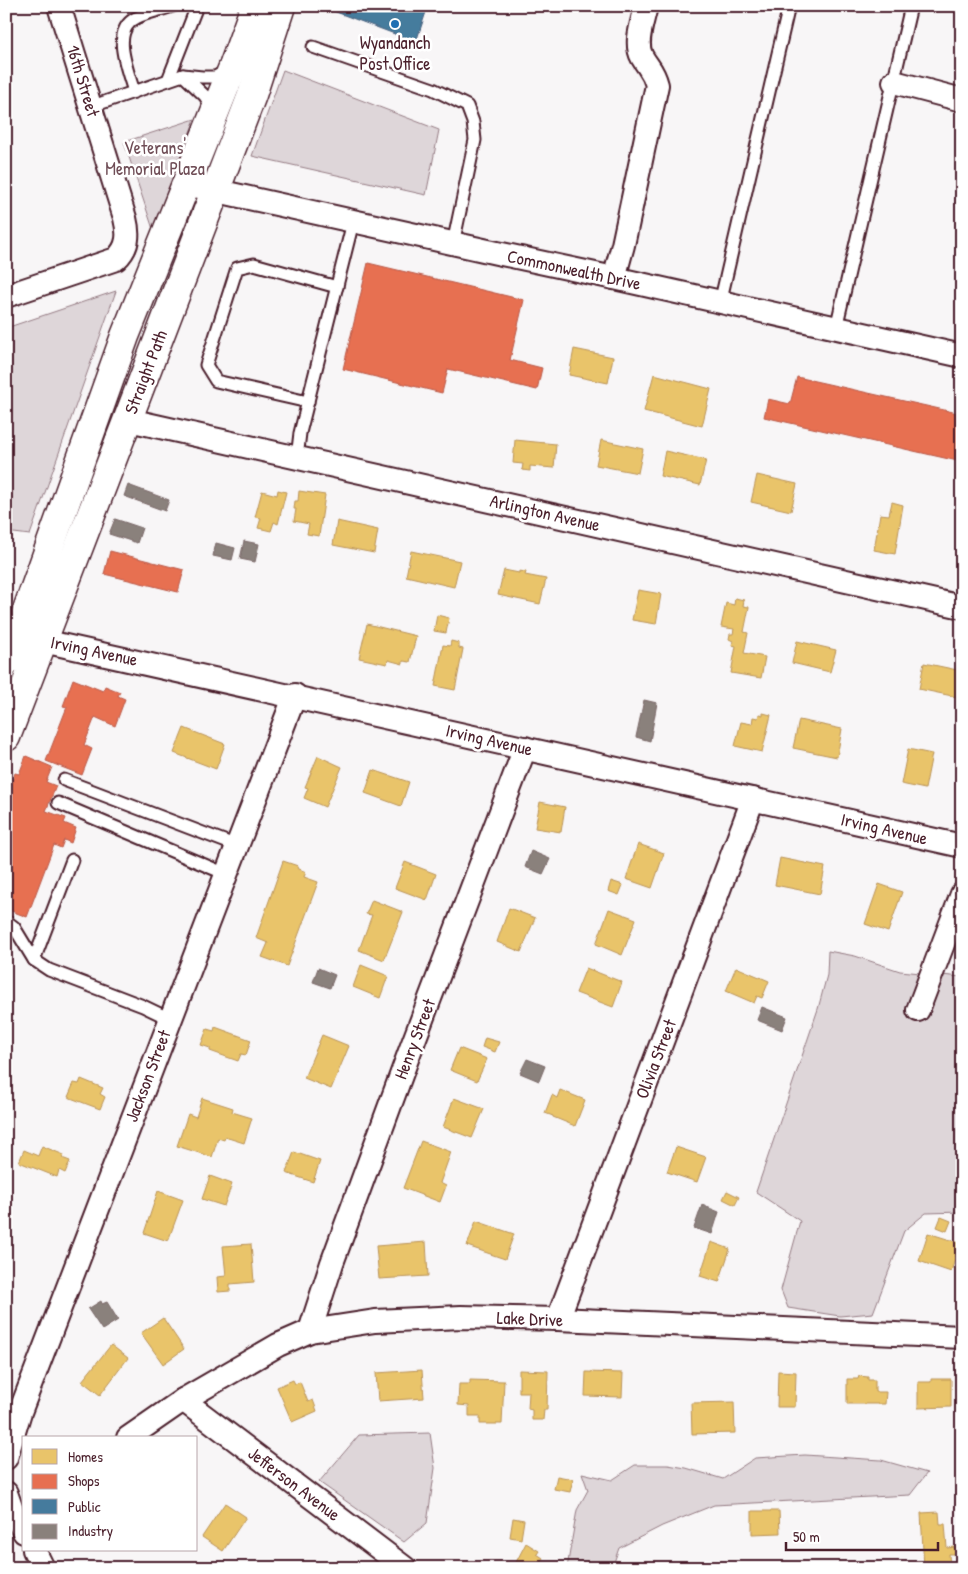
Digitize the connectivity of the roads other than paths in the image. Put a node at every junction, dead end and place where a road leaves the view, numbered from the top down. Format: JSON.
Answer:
{"nodes":[{"id":1,"x":59,"y":6,"type":"edge"},
{"id":2,"x":173,"y":6,"type":"edge"},
{"id":3,"x":197,"y":6,"type":"edge"},
{"id":4,"x":255,"y":6,"type":"edge"},
{"id":5,"x":281,"y":6,"type":"edge"},
{"id":6,"x":646,"y":6,"type":"edge"},
{"id":7,"x":789,"y":6,"type":"edge"},
{"id":8,"x":911,"y":6,"type":"edge"},
{"id":9,"x":313,"y":47,"type":"dead end"},
{"id":10,"x":233,"y":67,"type":"junction"},
{"id":11,"x":183,"y":75,"type":"junction"},
{"id":12,"x":168,"y":80,"type":"junction"},
{"id":13,"x":894,"y":82,"type":"junction"},
{"id":14,"x":134,"y":92,"type":"junction"},
{"id":15,"x":962,"y":100,"type":"edge"},
{"id":16,"x":90,"y":107,"type":"junction"},
{"id":17,"x":214,"y":113,"type":"junction"},
{"id":18,"x":186,"y":184,"type":"junction"},
{"id":19,"x":215,"y":191,"type":"junction"},
{"id":20,"x":353,"y":222,"type":"junction"},
{"id":21,"x":453,"y":244,"type":"junction"},
{"id":22,"x":614,"y":278,"type":"junction"},
{"id":23,"x":337,"y":287,"type":"junction"},
{"id":24,"x":6,"y":296,"type":"edge"},
{"id":25,"x":720,"y":303,"type":"junction"},
{"id":26,"x":836,"y":328,"type":"junction"},
{"id":27,"x":962,"y":356,"type":"edge"},
{"id":28,"x":308,"y":402,"type":"junction"},
{"id":29,"x":129,"y":420,"type":"junction"},
{"id":30,"x":297,"y":458,"type":"junction"},
{"id":31,"x":962,"y":607,"type":"edge"},
{"id":32,"x":14,"y":618,"type":"edge"},
{"id":33,"x":43,"y":641,"type":"junction"},
{"id":34,"x":6,"y":662,"type":"edge"},
{"id":35,"x":294,"y":695,"type":"junction"},
{"id":36,"x":6,"y":737,"type":"edge"},
{"id":37,"x":525,"y":748,"type":"junction"},
{"id":38,"x":64,"y":780,"type":"dead end"},
{"id":39,"x":753,"y":799,"type":"junction"},
{"id":40,"x":58,"y":803,"type":"dead end"},
{"id":41,"x":237,"y":846,"type":"junction"},
{"id":42,"x":962,"y":846,"type":"edge"},
{"id":43,"x":72,"y":860,"type":"dead end"},
{"id":44,"x":226,"y":874,"type":"junction"},
{"id":45,"x":962,"y":894,"type":"edge"},
{"id":46,"x":6,"y":921,"type":"edge"},
{"id":47,"x":34,"y":960,"type":"junction"},
{"id":48,"x":918,"y":1010,"type":"dead end"},
{"id":49,"x":170,"y":1019,"type":"junction"},
{"id":50,"x":558,"y":1320,"type":"junction"},
{"id":51,"x":310,"y":1331,"type":"junction"},
{"id":52,"x":962,"y":1337,"type":"edge"},
{"id":53,"x":183,"y":1400,"type":"junction"},
{"id":54,"x":131,"y":1436,"type":"edge"},
{"id":55,"x":6,"y":1458,"type":"edge"},
{"id":56,"x":12,"y":1504,"type":"edge"},
{"id":57,"x":22,"y":1527,"type":"edge"},
{"id":58,"x":35,"y":1552,"type":"edge"},
{"id":59,"x":43,"y":1568,"type":"edge"},
{"id":60,"x":405,"y":1568,"type":"edge"}],
"edges":[{"from":1,"to":16,"type":"street","name":"16th Street"},
{"from":2,"to":14,"type":"lane"},
{"from":3,"to":12,"type":"lane"},
{"from":4,"to":10,"type":"main road","name":"Straight Path"},
{"from":5,"to":19,"type":"main road","name":"Straight Path"},
{"from":6,"to":22,"type":"street"},
{"from":7,"to":25,"type":"lane"},
{"from":8,"to":13,"type":"lane"},
{"from":9,"to":21,"type":"lane"},
{"from":10,"to":11,"type":"lane"},
{"from":10,"to":17,"type":"main road","name":"Straight Path"},
{"from":11,"to":12,"type":"lane"},
{"from":11,"to":17,"type":"lane"},
{"from":12,"to":14,"type":"lane"},
{"from":13,"to":15,"type":"street"},
{"from":13,"to":26,"type":"lane"},
{"from":14,"to":16,"type":"lane"},
{"from":16,"to":24,"type":"street","name":"16th Street"},
{"from":17,"to":18,"type":"main road","name":"Straight Path"},
{"from":18,"to":19,"type":"street","name":"Commonwealth Drive"},
{"from":18,"to":32,"type":"main road","name":"Straight Path"},
{"from":19,"to":20,"type":"street","name":"Commonwealth Drive"},
{"from":19,"to":29,"type":"main road","name":"Straight Path"},
{"from":20,"to":21,"type":"street","name":"Commonwealth Drive"},
{"from":20,"to":23,"type":"lane"},
{"from":21,"to":22,"type":"street","name":"Commonwealth Drive"},
{"from":22,"to":25,"type":"street","name":"Commonwealth Drive"},
{"from":23,"to":28,"type":"lane"},
{"from":23,"to":28,"type":"lane"},
{"from":25,"to":26,"type":"street","name":"Commonwealth Drive"},
{"from":26,"to":27,"type":"street","name":"Commonwealth Drive"},
{"from":28,"to":30,"type":"lane"},
{"from":29,"to":30,"type":"street","name":"Arlington Avenue"},
{"from":29,"to":33,"type":"main road","name":"Straight Path"},
{"from":30,"to":31,"type":"street","name":"Arlington Avenue"},
{"from":32,"to":33,"type":"street","name":"Irving Avenue"},
{"from":32,"to":34,"type":"main road","name":"Straight Path"},
{"from":33,"to":35,"type":"street","name":"Irving Avenue"},
{"from":33,"to":36,"type":"main road","name":"Straight Path"},
{"from":35,"to":37,"type":"street","name":"Irving Avenue"},
{"from":35,"to":41,"type":"street","name":"Jackson Street"},
{"from":37,"to":39,"type":"street","name":"Irving Avenue"},
{"from":37,"to":51,"type":"street","name":"Henry Street"},
{"from":38,"to":41,"type":"lane"},
{"from":39,"to":42,"type":"street","name":"Irving Avenue"},
{"from":39,"to":50,"type":"street","name":"Olivia Street"},
{"from":40,"to":44,"type":"lane"},
{"from":41,"to":44,"type":"street","name":"Jackson Street"},
{"from":43,"to":47,"type":"lane"},
{"from":44,"to":49,"type":"street","name":"Jackson Street"},
{"from":45,"to":48,"type":"street"},
{"from":46,"to":47,"type":"lane"},
{"from":47,"to":49,"type":"lane"},
{"from":49,"to":55,"type":"street","name":"Jackson Street"},
{"from":50,"to":51,"type":"street","name":"Lake Drive"},
{"from":50,"to":52,"type":"street","name":"Lake Drive"},
{"from":51,"to":53,"type":"street","name":"Lake Drive"},
{"from":53,"to":54,"type":"street","name":"Lake Drive"},
{"from":53,"to":60,"type":"street","name":"Jefferson Avenue"},
{"from":56,"to":57,"type":"street"},
{"from":58,"to":59,"type":"street"}]}
